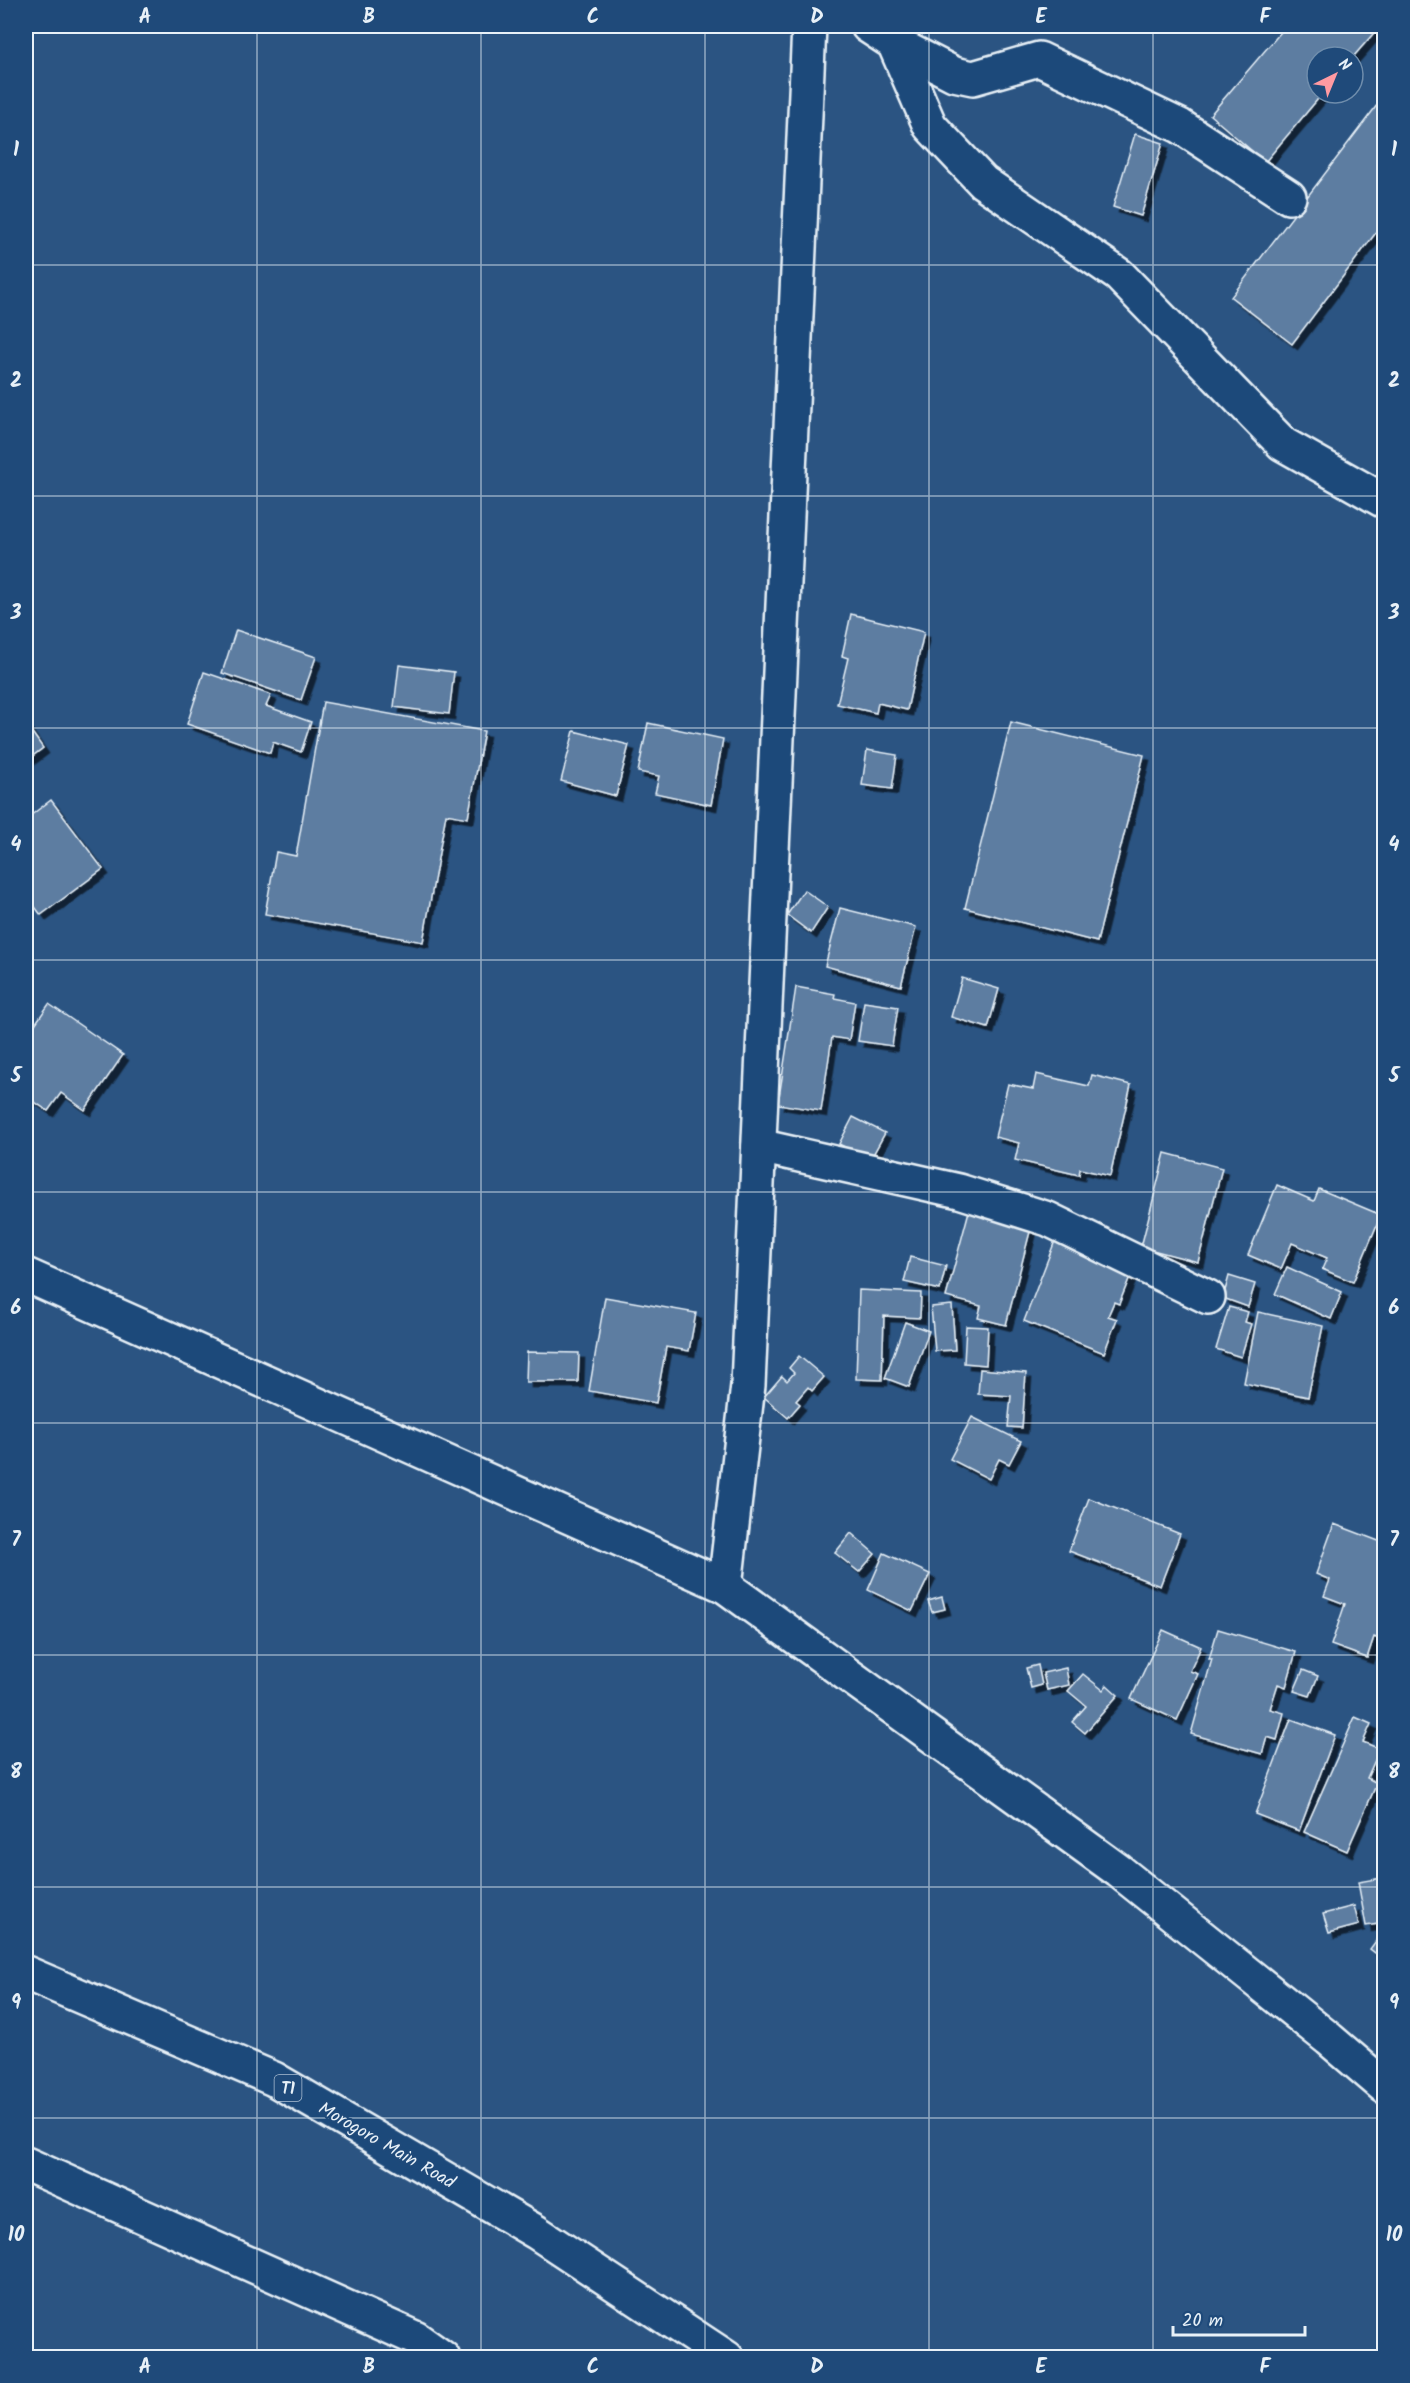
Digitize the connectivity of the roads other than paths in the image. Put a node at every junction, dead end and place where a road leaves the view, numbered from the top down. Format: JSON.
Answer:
{"nodes":[{"id":1,"x":809,"y":26,"type":"edge"},
{"id":2,"x":881,"y":34,"type":"edge"},
{"id":3,"x":1289,"y":197,"type":"dead end"},
{"id":4,"x":1384,"y":501,"type":"edge"},
{"id":5,"x":759,"y":1146,"type":"junction"},
{"id":6,"x":26,"y":1275,"type":"edge"},
{"id":7,"x":1208,"y":1297,"type":"dead end"},
{"id":8,"x":725,"y":1586,"type":"junction"},
{"id":9,"x":26,"y":1973,"type":"edge"},
{"id":10,"x":1384,"y":2086,"type":"edge"},
{"id":11,"x":26,"y":2163,"type":"edge"},
{"id":12,"x":442,"y":2358,"type":"edge"},
{"id":13,"x":727,"y":2358,"type":"edge"}],
"edges":[{"from":1,"to":5,"type":"main road"},
{"from":2,"to":3,"type":"main road"},
{"from":2,"to":4,"type":"main road"},
{"from":5,"to":7,"type":"main road"},
{"from":5,"to":8,"type":"main road"},
{"from":6,"to":8,"type":"main road"},
{"from":8,"to":10,"type":"main road"},
{"from":9,"to":13,"type":"main road","name":"Morogoro Main Road","number":"T1"},
{"from":11,"to":12,"type":"main road"}]}
